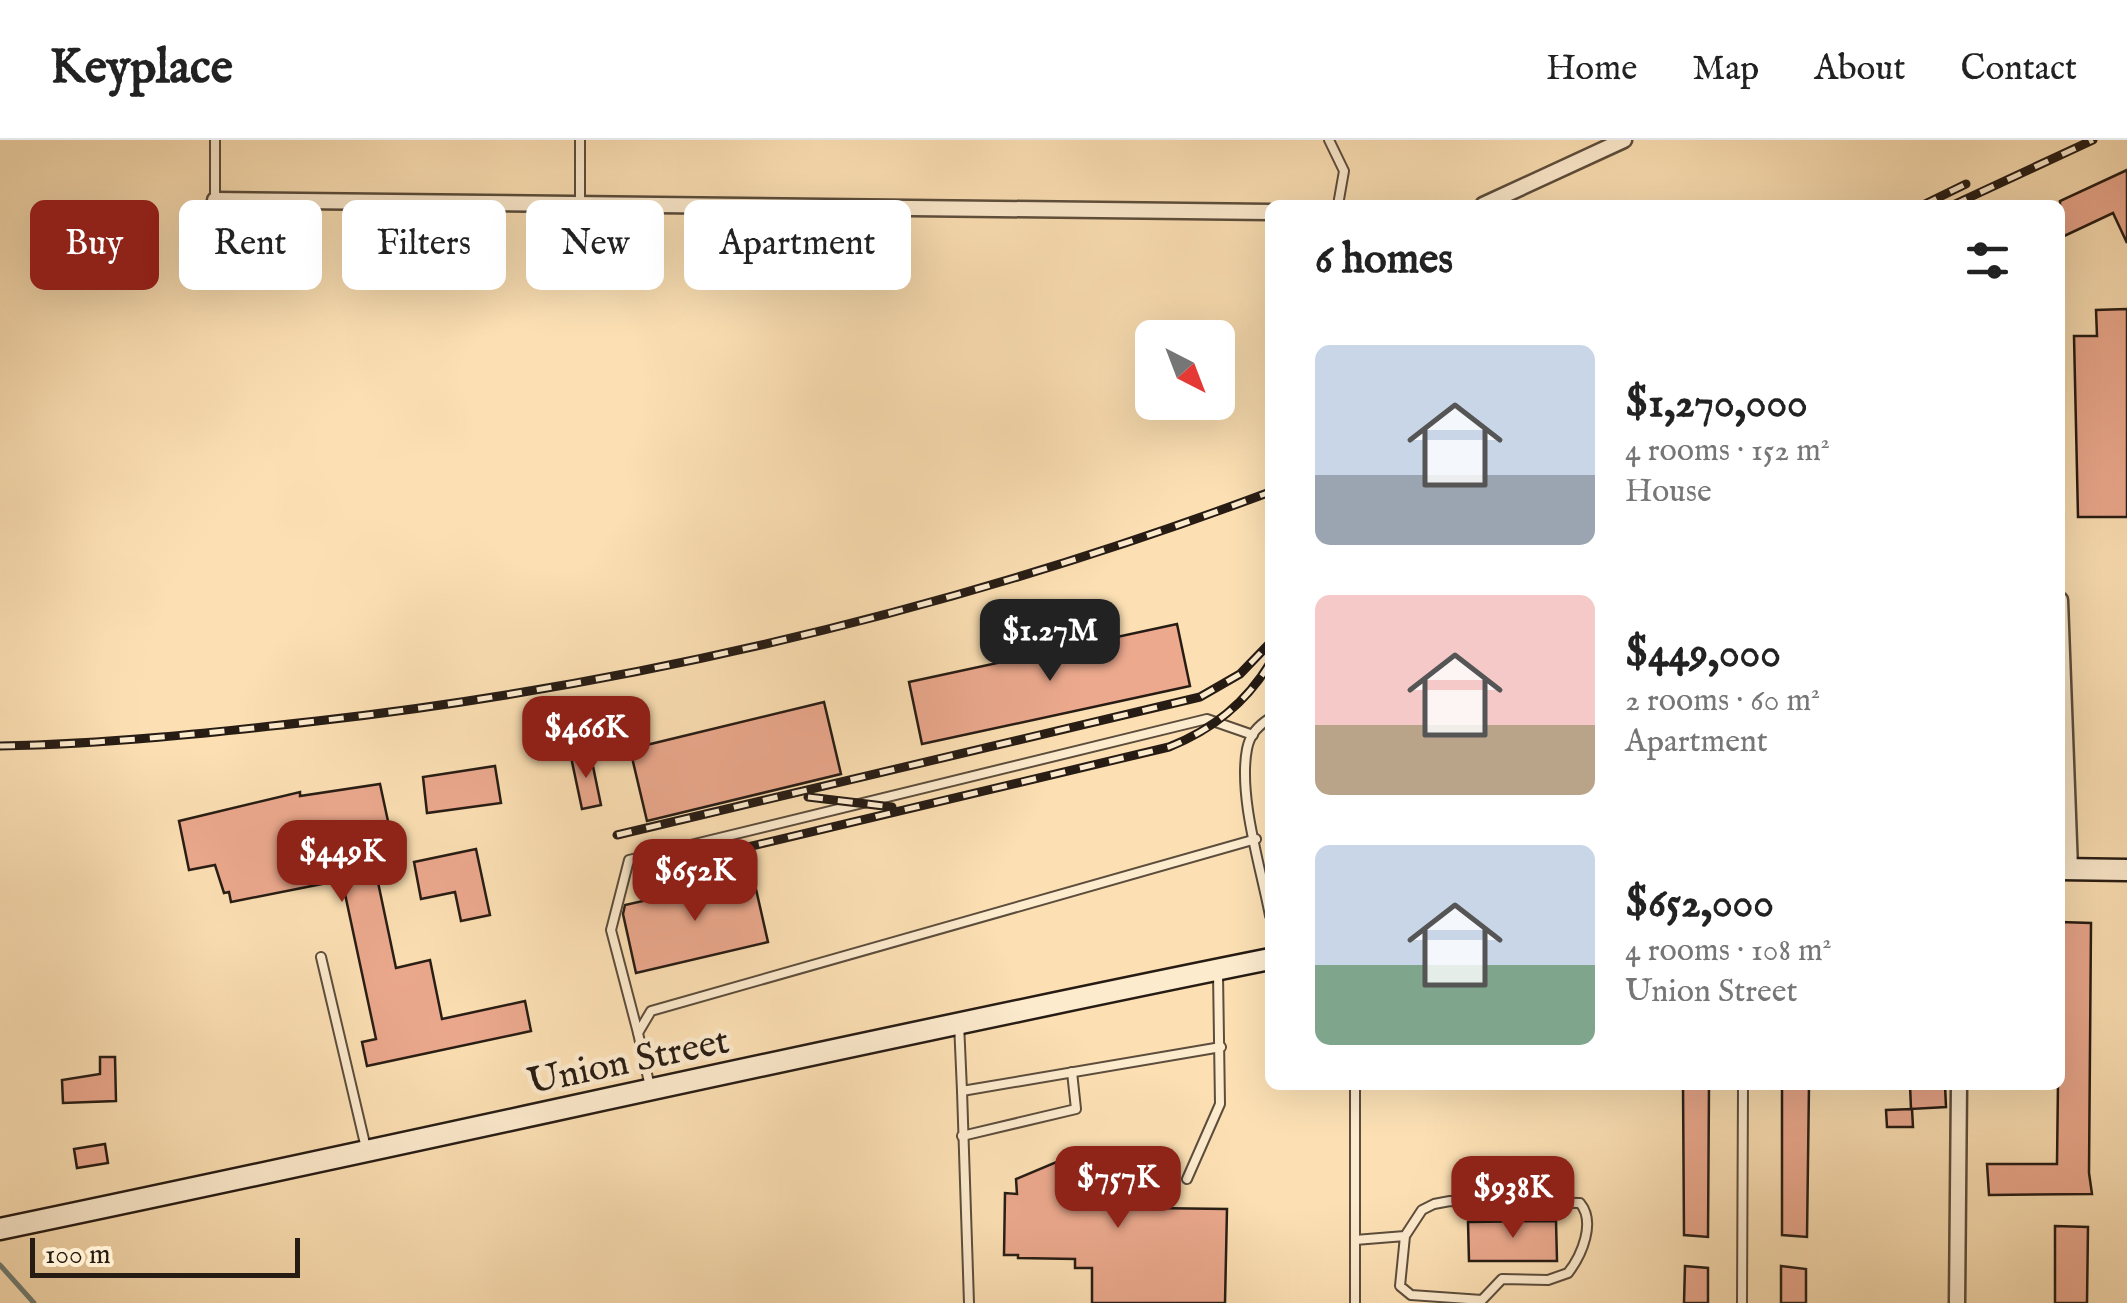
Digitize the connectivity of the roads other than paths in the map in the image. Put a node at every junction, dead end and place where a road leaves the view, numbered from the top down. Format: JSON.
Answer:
{"nodes":[{"id":1,"x":215,"y":140,"type":"edge"},
{"id":2,"x":580,"y":140,"type":"edge"},
{"id":3,"x":1330,"y":140,"type":"edge"},
{"id":4,"x":1624,"y":140,"type":"edge"},
{"id":5,"x":215,"y":200,"type":"edge"},
{"id":6,"x":580,"y":200,"type":"edge"},
{"id":7,"x":1339,"y":200,"type":"edge"},
{"id":8,"x":1494,"y":200,"type":"edge"},
{"id":9,"x":322,"y":202,"type":"edge"},
{"id":10,"x":526,"y":205,"type":"edge"},
{"id":11,"x":664,"y":207,"type":"edge"},
{"id":12,"x":1265,"y":212,"type":"edge"},
{"id":13,"x":1265,"y":721,"type":"edge"},
{"id":14,"x":1252,"y":735,"type":"junction"},
{"id":15,"x":1256,"y":839,"type":"junction"},
{"id":16,"x":2065,"y":869,"type":"edge"},
{"id":17,"x":2127,"y":870,"type":"edge"},
{"id":18,"x":1265,"y":888,"type":"edge"},
{"id":19,"x":321,"y":957,"type":"dead end"},
{"id":20,"x":1265,"y":960,"type":"edge"},
{"id":21,"x":1218,"y":969,"type":"junction"},
{"id":22,"x":960,"y":1023,"type":"junction"},
{"id":23,"x":638,"y":1033,"type":"junction"},
{"id":24,"x":1220,"y":1047,"type":"junction"},
{"id":25,"x":1072,"y":1072,"type":"junction"},
{"id":26,"x":1355,"y":1090,"type":"edge"},
{"id":27,"x":1742,"y":1090,"type":"edge"},
{"id":28,"x":1959,"y":1090,"type":"edge"},
{"id":29,"x":650,"y":1091,"type":"junction"},
{"id":30,"x":962,"y":1091,"type":"junction"},
{"id":31,"x":962,"y":1136,"type":"junction"},
{"id":32,"x":367,"y":1152,"type":"junction"},
{"id":33,"x":1187,"y":1180,"type":"dead end"},
{"id":34,"x":0,"y":1229,"type":"edge"},
{"id":35,"x":1406,"y":1236,"type":"junction"},
{"id":36,"x":1355,"y":1240,"type":"junction"},
{"id":37,"x":968,"y":1303,"type":"edge"},
{"id":38,"x":1355,"y":1303,"type":"edge"},
{"id":39,"x":1742,"y":1303,"type":"edge"},
{"id":40,"x":1958,"y":1303,"type":"edge"}],
"edges":[{"from":1,"to":5,"type":"lane"},
{"from":2,"to":6,"type":"lane"},
{"from":3,"to":7,"type":"lane"},
{"from":4,"to":8,"type":"street"},
{"from":9,"to":10,"type":"street"},
{"from":11,"to":12,"type":"street"},
{"from":13,"to":14,"type":"lane"},
{"from":14,"to":15,"type":"lane"},
{"from":14,"to":23,"type":"lane"},
{"from":15,"to":18,"type":"lane"},
{"from":15,"to":23,"type":"lane"},
{"from":16,"to":17,"type":"main road"},
{"from":19,"to":32,"type":"lane"},
{"from":20,"to":21,"type":"main road","name":"Union Street"},
{"from":21,"to":22,"type":"main road","name":"Union Street"},
{"from":21,"to":24,"type":"lane"},
{"from":22,"to":29,"type":"main road","name":"Union Street"},
{"from":22,"to":30,"type":"lane"},
{"from":23,"to":29,"type":"lane"},
{"from":24,"to":25,"type":"lane"},
{"from":24,"to":33,"type":"lane"},
{"from":25,"to":30,"type":"lane"},
{"from":25,"to":31,"type":"lane"},
{"from":26,"to":36,"type":"lane"},
{"from":27,"to":39,"type":"lane"},
{"from":28,"to":40,"type":"street"},
{"from":29,"to":32,"type":"main road","name":"Union Street"},
{"from":30,"to":31,"type":"lane"},
{"from":31,"to":37,"type":"lane"},
{"from":32,"to":34,"type":"main road","name":"Union Street"},
{"from":35,"to":35,"type":"lane"},
{"from":35,"to":36,"type":"lane"},
{"from":36,"to":38,"type":"lane"}]}
